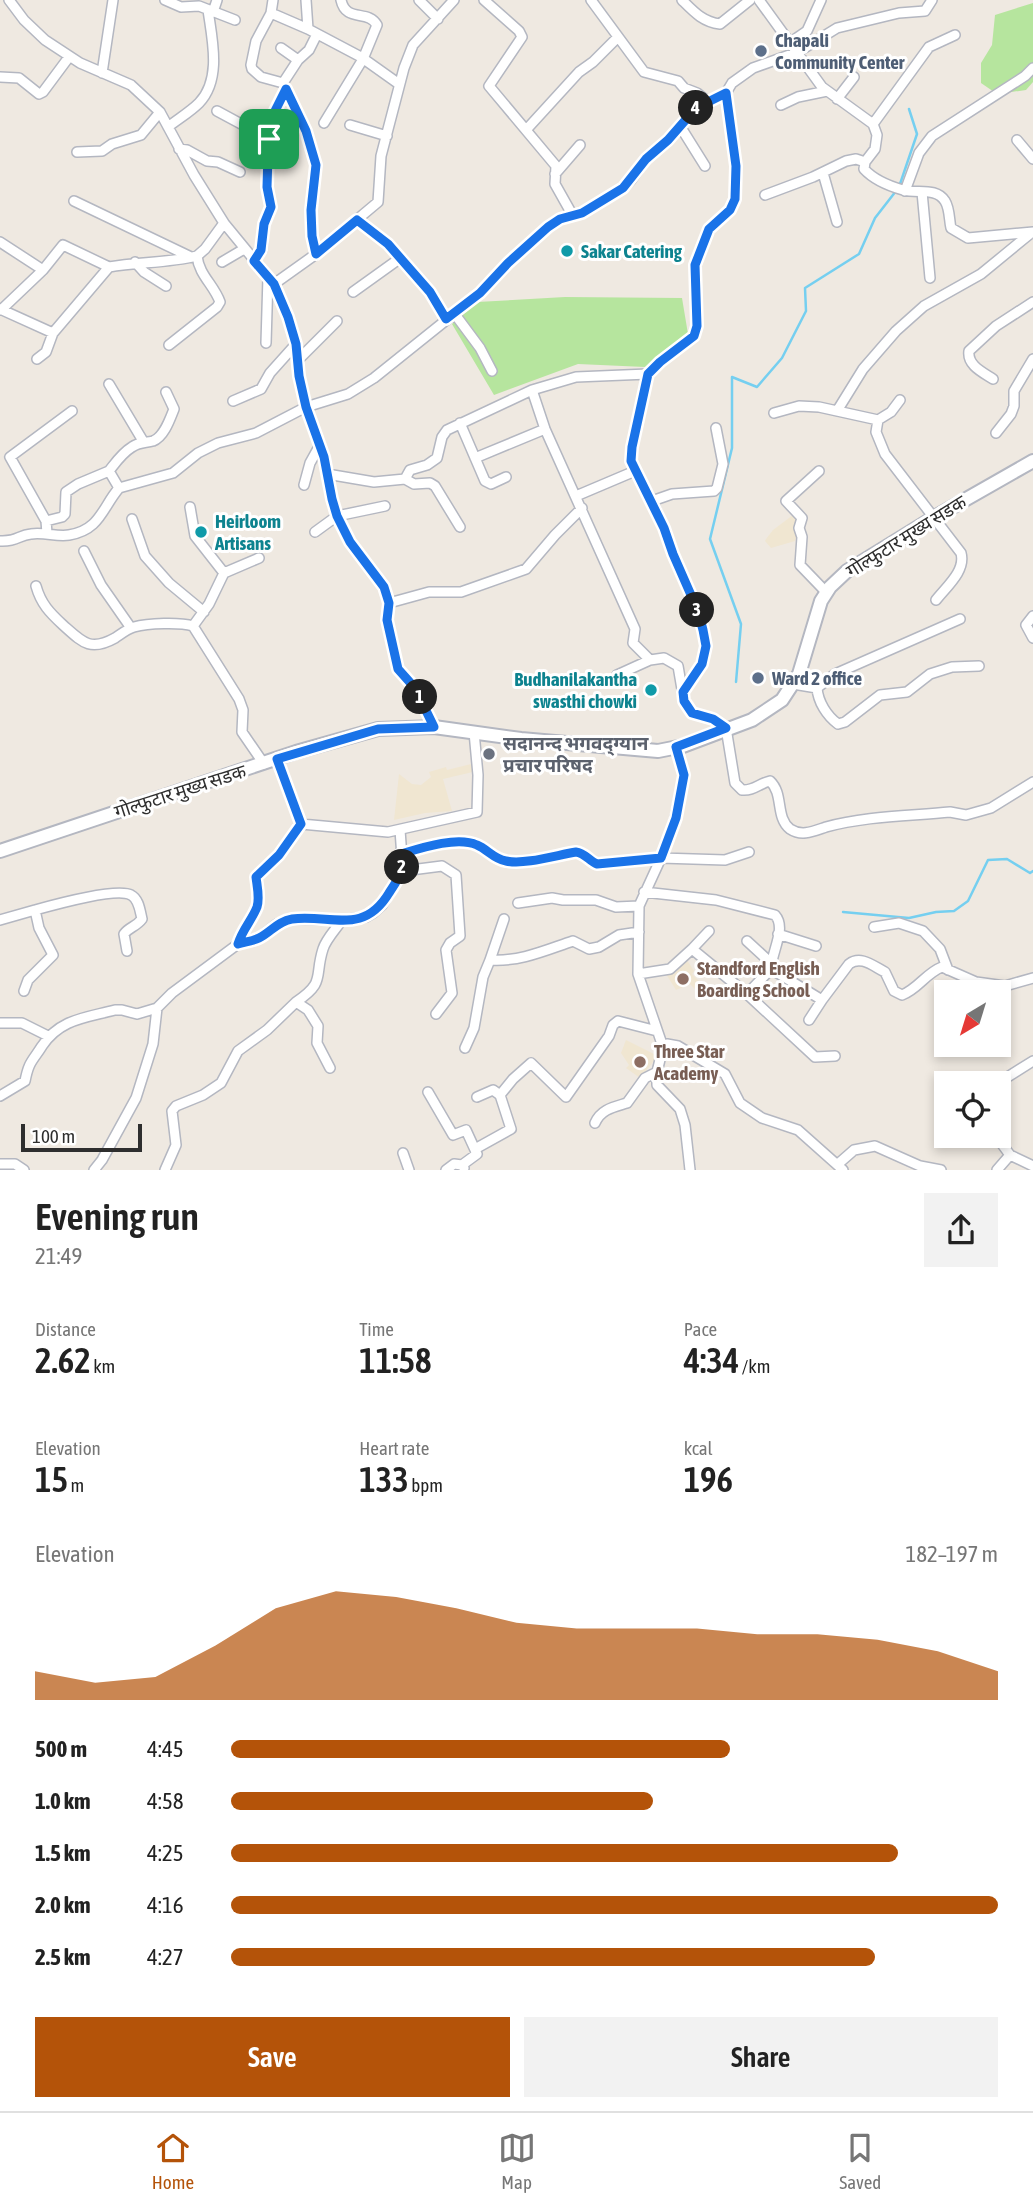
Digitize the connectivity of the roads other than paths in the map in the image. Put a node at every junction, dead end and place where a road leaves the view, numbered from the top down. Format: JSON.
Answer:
{"nodes":[{"id":1,"x":9,"y":0,"type":"edge"},
{"id":2,"x":113,"y":0,"type":"edge"},
{"id":3,"x":164,"y":0,"type":"edge"},
{"id":4,"x":217,"y":0,"type":"edge"},
{"id":5,"x":273,"y":0,"type":"edge"},
{"id":6,"x":306,"y":0,"type":"edge"},
{"id":7,"x":341,"y":0,"type":"edge"},
{"id":8,"x":419,"y":0,"type":"edge"},
{"id":9,"x":454,"y":0,"type":"edge"},
{"id":10,"x":484,"y":0,"type":"edge"},
{"id":11,"x":591,"y":0,"type":"edge"},
{"id":12,"x":682,"y":0,"type":"edge"},
{"id":13,"x":750,"y":0,"type":"edge"},
{"id":14,"x":759,"y":0,"type":"edge"},
{"id":15,"x":821,"y":0,"type":"edge"},
{"id":16,"x":932,"y":0,"type":"edge"},
{"id":17,"x":774,"y":2,"type":"dead end"},
{"id":18,"x":211,"y":11,"type":"junction"},
{"id":19,"x":271,"y":13,"type":"junction"},
{"id":20,"x":770,"y":13,"type":"junction"},
{"id":21,"x":438,"y":19,"type":"junction"},
{"id":22,"x":235,"y":20,"type":"dead end"},
{"id":23,"x":308,"y":29,"type":"junction"},
{"id":24,"x":317,"y":34,"type":"junction"},
{"id":25,"x":955,"y":36,"type":"dead end"},
{"id":26,"x":618,"y":37,"type":"junction"},
{"id":27,"x":790,"y":42,"type":"junction"},
{"id":28,"x":281,"y":48,"type":"dead end"},
{"id":29,"x":798,"y":52,"type":"junction"},
{"id":30,"x":69,"y":57,"type":"junction"},
{"id":31,"x":363,"y":59,"type":"junction"},
{"id":32,"x":298,"y":60,"type":"junction"},
{"id":33,"x":1033,"y":68,"type":"edge"},
{"id":34,"x":102,"y":72,"type":"junction"},
{"id":35,"x":0,"y":77,"type":"edge"},
{"id":36,"x":855,"y":77,"type":"dead end"},
{"id":37,"x":399,"y":84,"type":"junction"},
{"id":38,"x":285,"y":86,"type":"junction"},
{"id":39,"x":827,"y":91,"type":"junction"},
{"id":40,"x":726,"y":93,"type":"junction"},
{"id":41,"x":837,"y":99,"type":"junction"},
{"id":42,"x":708,"y":102,"type":"junction"},
{"id":43,"x":781,"y":105,"type":"dead end"},
{"id":44,"x":217,"y":111,"type":"dead end"},
{"id":45,"x":160,"y":112,"type":"junction"},
{"id":46,"x":324,"y":123,"type":"dead end"},
{"id":47,"x":302,"y":124,"type":"junction"},
{"id":48,"x":873,"y":124,"type":"junction"},
{"id":49,"x":351,"y":125,"type":"dead end"},
{"id":50,"x":680,"y":126,"type":"junction"},
{"id":51,"x":168,"y":127,"type":"junction"},
{"id":52,"x":526,"y":130,"type":"junction"},
{"id":53,"x":387,"y":136,"type":"junction"},
{"id":54,"x":269,"y":139,"type":"junction"},
{"id":55,"x":1017,"y":140,"type":"dead end"},
{"id":56,"x":580,"y":145,"type":"dead end"},
{"id":57,"x":290,"y":148,"type":"dead end"},
{"id":58,"x":179,"y":149,"type":"junction"},
{"id":59,"x":77,"y":152,"type":"dead end"},
{"id":60,"x":1033,"y":159,"type":"edge"},
{"id":61,"x":865,"y":162,"type":"junction"},
{"id":62,"x":705,"y":166,"type":"dead end"},
{"id":63,"x":240,"y":172,"type":"dead end"},
{"id":64,"x":823,"y":173,"type":"junction"},
{"id":65,"x":555,"y":174,"type":"junction"},
{"id":66,"x":905,"y":191,"type":"junction"},
{"id":67,"x":922,"y":192,"type":"junction"},
{"id":68,"x":765,"y":195,"type":"dead end"},
{"id":69,"x":74,"y":201,"type":"dead end"},
{"id":70,"x":573,"y":216,"type":"junction"},
{"id":71,"x":357,"y":220,"type":"junction"},
{"id":72,"x":837,"y":222,"type":"dead end"},
{"id":73,"x":224,"y":223,"type":"junction"},
{"id":74,"x":1033,"y":232,"type":"edge"},
{"id":75,"x":0,"y":242,"type":"edge"},
{"id":76,"x":244,"y":248,"type":"junction"},
{"id":77,"x":316,"y":254,"type":"junction"},
{"id":78,"x":194,"y":257,"type":"junction"},
{"id":79,"x":399,"y":259,"type":"junction"},
{"id":80,"x":254,"y":261,"type":"junction"},
{"id":81,"x":135,"y":262,"type":"junction"},
{"id":82,"x":222,"y":262,"type":"dead end"},
{"id":83,"x":109,"y":267,"type":"junction"},
{"id":84,"x":43,"y":270,"type":"junction"},
{"id":85,"x":930,"y":278,"type":"dead end"},
{"id":86,"x":271,"y":281,"type":"junction"},
{"id":87,"x":166,"y":286,"type":"dead end"},
{"id":88,"x":353,"y":292,"type":"dead end"},
{"id":89,"x":1033,"y":302,"type":"edge"},
{"id":90,"x":0,"y":310,"type":"edge"},
{"id":91,"x":450,"y":316,"type":"junction"},
{"id":92,"x":337,"y":321,"type":"dead end"},
{"id":93,"x":53,"y":333,"type":"junction"},
{"id":94,"x":266,"y":343,"type":"dead end"},
{"id":95,"x":296,"y":344,"type":"junction"},
{"id":96,"x":169,"y":345,"type":"dead end"},
{"id":97,"x":37,"y":359,"type":"dead end"},
{"id":98,"x":1033,"y":359,"type":"edge"},
{"id":99,"x":298,"y":360,"type":"junction"},
{"id":100,"x":492,"y":371,"type":"dead end"},
{"id":101,"x":648,"y":374,"type":"junction"},
{"id":102,"x":993,"y":379,"type":"dead end"},
{"id":103,"x":109,"y":384,"type":"dead end"},
{"id":104,"x":532,"y":390,"type":"junction"},
{"id":105,"x":166,"y":392,"type":"dead end"},
{"id":106,"x":900,"y":400,"type":"dead end"},
{"id":107,"x":233,"y":401,"type":"dead end"},
{"id":108,"x":306,"y":407,"type":"junction"},
{"id":109,"x":72,"y":411,"type":"dead end"},
{"id":110,"x":836,"y":411,"type":"junction"},
{"id":111,"x":774,"y":413,"type":"dead end"},
{"id":112,"x":878,"y":420,"type":"junction"},
{"id":113,"x":460,"y":424,"type":"junction"},
{"id":114,"x":716,"y":428,"type":"dead end"},
{"id":115,"x":545,"y":429,"type":"junction"},
{"id":116,"x":996,"y":433,"type":"dead end"},
{"id":117,"x":143,"y":441,"type":"junction"},
{"id":118,"x":320,"y":445,"type":"junction"},
{"id":119,"x":475,"y":458,"type":"junction"},
{"id":120,"x":1033,"y":461,"type":"edge"},
{"id":121,"x":109,"y":471,"type":"junction"},
{"id":122,"x":635,"y":471,"type":"junction"},
{"id":123,"x":819,"y":471,"type":"dead end"},
{"id":124,"x":327,"y":474,"type":"junction"},
{"id":125,"x":506,"y":477,"type":"dead end"},
{"id":126,"x":405,"y":479,"type":"junction"},
{"id":127,"x":304,"y":485,"type":"dead end"},
{"id":128,"x":119,"y":488,"type":"junction"},
{"id":129,"x":576,"y":496,"type":"junction"},
{"id":130,"x":652,"y":501,"type":"junction"},
{"id":131,"x":385,"y":506,"type":"dead end"},
{"id":132,"x":190,"y":507,"type":"dead end"},
{"id":133,"x":582,"y":508,"type":"junction"},
{"id":134,"x":337,"y":516,"type":"junction"},
{"id":135,"x":933,"y":518,"type":"junction"},
{"id":136,"x":132,"y":519,"type":"dead end"},
{"id":137,"x":46,"y":521,"type":"junction"},
{"id":138,"x":460,"y":527,"type":"dead end"},
{"id":139,"x":315,"y":532,"type":"dead end"},
{"id":140,"x":47,"y":533,"type":"junction"},
{"id":141,"x":0,"y":541,"type":"edge"},
{"id":142,"x":84,"y":551,"type":"dead end"},
{"id":143,"x":259,"y":558,"type":"dead end"},
{"id":144,"x":224,"y":573,"type":"junction"},
{"id":145,"x":36,"y":586,"type":"dead end"},
{"id":146,"x":826,"y":592,"type":"junction"},
{"id":147,"x":936,"y":600,"type":"dead end"},
{"id":148,"x":389,"y":603,"type":"junction"},
{"id":149,"x":204,"y":612,"type":"junction"},
{"id":150,"x":1033,"y":616,"type":"edge"},
{"id":151,"x":960,"y":619,"type":"dead end"},
{"id":152,"x":193,"y":626,"type":"junction"},
{"id":153,"x":131,"y":628,"type":"junction"},
{"id":154,"x":1033,"y":638,"type":"edge"},
{"id":155,"x":650,"y":660,"type":"junction"},
{"id":156,"x":979,"y":666,"type":"dead end"},
{"id":157,"x":617,"y":675,"type":"dead end"},
{"id":158,"x":793,"y":684,"type":"junction"},
{"id":159,"x":817,"y":688,"type":"junction"},
{"id":160,"x":683,"y":692,"type":"junction"},
{"id":161,"x":434,"y":727,"type":"junction"},
{"id":162,"x":726,"y":728,"type":"junction"},
{"id":163,"x":474,"y":732,"type":"junction"},
{"id":164,"x":676,"y":747,"type":"junction"},
{"id":165,"x":270,"y":761,"type":"junction"},
{"id":166,"x":1033,"y":782,"type":"edge"},
{"id":167,"x":301,"y":824,"type":"junction"},
{"id":168,"x":400,"y":830,"type":"junction"},
{"id":169,"x":0,"y":851,"type":"edge"},
{"id":170,"x":749,"y":852,"type":"dead end"},
{"id":171,"x":401,"y":854,"type":"junction"},
{"id":172,"x":661,"y":858,"type":"junction"},
{"id":173,"x":403,"y":871,"type":"junction"},
{"id":174,"x":644,"y":892,"type":"junction"},
{"id":175,"x":519,"y":903,"type":"dead end"},
{"id":176,"x":639,"y":906,"type":"junction"},
{"id":177,"x":35,"y":910,"type":"junction"},
{"id":178,"x":504,"y":919,"type":"dead end"},
{"id":179,"x":0,"y":920,"type":"edge"},
{"id":180,"x":342,"y":920,"type":"junction"},
{"id":181,"x":874,"y":927,"type":"dead end"},
{"id":182,"x":709,"y":931,"type":"dead end"},
{"id":183,"x":639,"y":932,"type":"junction"},
{"id":184,"x":778,"y":934,"type":"junction"},
{"id":185,"x":747,"y":941,"type":"dead end"},
{"id":186,"x":238,"y":944,"type":"junction"},
{"id":187,"x":816,"y":946,"type":"dead end"},
{"id":188,"x":692,"y":949,"type":"junction"},
{"id":189,"x":127,"y":951,"type":"dead end"},
{"id":190,"x":490,"y":960,"type":"junction"},
{"id":191,"x":771,"y":966,"type":"junction"},
{"id":192,"x":948,"y":970,"type":"junction"},
{"id":193,"x":638,"y":974,"type":"junction"},
{"id":194,"x":1033,"y":978,"type":"edge"},
{"id":195,"x":24,"y":991,"type":"dead end"},
{"id":196,"x":747,"y":994,"type":"junction"},
{"id":197,"x":822,"y":1000,"type":"junction"},
{"id":198,"x":296,"y":1002,"type":"junction"},
{"id":199,"x":157,"y":1008,"type":"junction"},
{"id":200,"x":436,"y":1014,"type":"dead end"},
{"id":201,"x":808,"y":1020,"type":"dead end"},
{"id":202,"x":0,"y":1023,"type":"edge"},
{"id":203,"x":657,"y":1031,"type":"junction"},
{"id":204,"x":48,"y":1036,"type":"junction"},
{"id":205,"x":663,"y":1047,"type":"junction"},
{"id":206,"x":465,"y":1048,"type":"dead end"},
{"id":207,"x":835,"y":1056,"type":"dead end"},
{"id":208,"x":1033,"y":1060,"type":"edge"},
{"id":209,"x":330,"y":1068,"type":"dead end"},
{"id":210,"x":657,"y":1072,"type":"junction"},
{"id":211,"x":1011,"y":1074,"type":"edge"},
{"id":212,"x":494,"y":1088,"type":"junction"},
{"id":213,"x":428,"y":1091,"type":"dead end"},
{"id":214,"x":0,"y":1096,"type":"edge"},
{"id":215,"x":477,"y":1097,"type":"dead end"},
{"id":216,"x":595,"y":1122,"type":"dead end"},
{"id":217,"x":1005,"y":1148,"type":"edge"},
{"id":218,"x":475,"y":1149,"type":"junction"},
{"id":219,"x":403,"y":1153,"type":"dead end"},
{"id":220,"x":1010,"y":1155,"type":"junction"},
{"id":221,"x":0,"y":1164,"type":"edge"},
{"id":222,"x":1033,"y":1166,"type":"edge"},
{"id":223,"x":464,"y":1167,"type":"edge"},
{"id":224,"x":841,"y":1167,"type":"edge"},
{"id":225,"x":920,"y":1168,"type":"edge"},
{"id":226,"x":24,"y":1170,"type":"edge"},
{"id":227,"x":94,"y":1170,"type":"edge"},
{"id":228,"x":165,"y":1170,"type":"edge"},
{"id":229,"x":409,"y":1170,"type":"edge"},
{"id":230,"x":446,"y":1170,"type":"edge"},
{"id":231,"x":690,"y":1170,"type":"edge"},
{"id":232,"x":941,"y":1170,"type":"edge"},
{"id":233,"x":997,"y":1170,"type":"edge"}],
"edges":[{"from":1,"to":30,"type":"street"},
{"from":2,"to":34,"type":"street"},
{"from":3,"to":18,"type":"street"},
{"from":4,"to":18,"type":"street"},
{"from":5,"to":19,"type":"street"},
{"from":6,"to":23,"type":"street"},
{"from":7,"to":31,"type":"street"},
{"from":8,"to":21,"type":"street"},
{"from":9,"to":21,"type":"street"},
{"from":10,"to":52,"type":"street"},
{"from":11,"to":26,"type":"street"},
{"from":12,"to":13,"type":"street"},
{"from":14,"to":20,"type":"street"},
{"from":15,"to":27,"type":"street"},
{"from":16,"to":29,"type":"street"},
{"from":17,"to":20,"type":"street"},
{"from":18,"to":22,"type":"street"},
{"from":18,"to":51,"type":"street"},
{"from":19,"to":23,"type":"street"},
{"from":19,"to":38,"type":"street"},
{"from":20,"to":27,"type":"street"},
{"from":21,"to":37,"type":"street"},
{"from":23,"to":24,"type":"street"},
{"from":24,"to":31,"type":"street"},
{"from":24,"to":32,"type":"street"},
{"from":25,"to":48,"type":"street"},
{"from":26,"to":42,"type":"street"},
{"from":26,"to":52,"type":"street"},
{"from":27,"to":29,"type":"street"},
{"from":28,"to":32,"type":"street"},
{"from":29,"to":39,"type":"street"},
{"from":29,"to":40,"type":"street"},
{"from":30,"to":34,"type":"street"},
{"from":30,"to":35,"type":"street"},
{"from":31,"to":37,"type":"street"},
{"from":31,"to":46,"type":"street"},
{"from":32,"to":38,"type":"street"},
{"from":33,"to":66,"type":"street"},
{"from":34,"to":45,"type":"street"},
{"from":36,"to":41,"type":"street"},
{"from":37,"to":53,"type":"street"},
{"from":38,"to":47,"type":"street"},
{"from":38,"to":54,"type":"street"},
{"from":39,"to":41,"type":"street"},
{"from":39,"to":43,"type":"street"},
{"from":40,"to":42,"type":"street"},
{"from":40,"to":101,"type":"street"},
{"from":41,"to":48,"type":"street"},
{"from":42,"to":50,"type":"street"},
{"from":44,"to":54,"type":"street"},
{"from":45,"to":51,"type":"street"},
{"from":45,"to":59,"type":"street"},
{"from":47,"to":57,"type":"street"},
{"from":47,"to":77,"type":"street"},
{"from":48,"to":61,"type":"street"},
{"from":49,"to":53,"type":"street"},
{"from":50,"to":62,"type":"street"},
{"from":50,"to":70,"type":"street"},
{"from":51,"to":58,"type":"street"},
{"from":52,"to":65,"type":"street"},
{"from":53,"to":71,"type":"street"},
{"from":54,"to":80,"type":"street"},
{"from":55,"to":60,"type":"street"},
{"from":56,"to":65,"type":"street"},
{"from":58,"to":63,"type":"street"},
{"from":58,"to":73,"type":"street"},
{"from":61,"to":64,"type":"street"},
{"from":61,"to":66,"type":"street"},
{"from":64,"to":68,"type":"street"},
{"from":64,"to":72,"type":"street"},
{"from":65,"to":70,"type":"street"},
{"from":66,"to":67,"type":"street"},
{"from":67,"to":74,"type":"street"},
{"from":67,"to":85,"type":"street"},
{"from":69,"to":78,"type":"street"},
{"from":70,"to":91,"type":"street"},
{"from":71,"to":77,"type":"street"},
{"from":71,"to":79,"type":"street"},
{"from":73,"to":76,"type":"street"},
{"from":73,"to":78,"type":"street"},
{"from":74,"to":110,"type":"street"},
{"from":75,"to":84,"type":"street"},
{"from":76,"to":80,"type":"street"},
{"from":76,"to":82,"type":"street"},
{"from":77,"to":86,"type":"street"},
{"from":78,"to":81,"type":"street"},
{"from":78,"to":96,"type":"street"},
{"from":79,"to":88,"type":"street"},
{"from":79,"to":91,"type":"street"},
{"from":80,"to":86,"type":"street"},
{"from":81,"to":83,"type":"street"},
{"from":81,"to":87,"type":"street"},
{"from":83,"to":84,"type":"street"},
{"from":83,"to":93,"type":"street"},
{"from":84,"to":90,"type":"street"},
{"from":86,"to":94,"type":"street"},
{"from":86,"to":95,"type":"street"},
{"from":89,"to":102,"type":"street"},
{"from":90,"to":93,"type":"street"},
{"from":91,"to":100,"type":"street"},
{"from":91,"to":108,"type":"street"},
{"from":92,"to":99,"type":"street"},
{"from":93,"to":97,"type":"street"},
{"from":95,"to":99,"type":"street"},
{"from":95,"to":107,"type":"street"},
{"from":98,"to":116,"type":"street"},
{"from":99,"to":108,"type":"street"},
{"from":101,"to":104,"type":"street"},
{"from":101,"to":122,"type":"street"},
{"from":103,"to":117,"type":"street"},
{"from":104,"to":113,"type":"street"},
{"from":104,"to":115,"type":"street"},
{"from":105,"to":117,"type":"street"},
{"from":106,"to":112,"type":"street"},
{"from":108,"to":118,"type":"street"},
{"from":108,"to":128,"type":"street"},
{"from":109,"to":137,"type":"street"},
{"from":110,"to":111,"type":"street"},
{"from":110,"to":112,"type":"street"},
{"from":112,"to":135,"type":"street"},
{"from":113,"to":119,"type":"street"},
{"from":113,"to":126,"type":"street"},
{"from":114,"to":130,"type":"street"},
{"from":115,"to":119,"type":"street"},
{"from":115,"to":129,"type":"street"},
{"from":117,"to":121,"type":"street"},
{"from":118,"to":124,"type":"street"},
{"from":118,"to":127,"type":"street"},
{"from":119,"to":125,"type":"street"},
{"from":120,"to":135,"type":"main road","name":"गोल्फुटार मुख्य सडक"},
{"from":121,"to":128,"type":"street"},
{"from":121,"to":137,"type":"street"},
{"from":122,"to":129,"type":"street"},
{"from":122,"to":130,"type":"street"},
{"from":123,"to":146,"type":"street"},
{"from":124,"to":126,"type":"street"},
{"from":124,"to":134,"type":"street"},
{"from":126,"to":138,"type":"street"},
{"from":128,"to":140,"type":"street"},
{"from":129,"to":133,"type":"street"},
{"from":130,"to":160,"type":"street"},
{"from":131,"to":134,"type":"street"},
{"from":132,"to":144,"type":"street"},
{"from":133,"to":148,"type":"street"},
{"from":133,"to":155,"type":"street"},
{"from":134,"to":139,"type":"street"},
{"from":134,"to":148,"type":"street"},
{"from":135,"to":146,"type":"main road","name":"गोल्फुटार मुख्य सडक"},
{"from":135,"to":147,"type":"street"},
{"from":136,"to":149,"type":"street"},
{"from":137,"to":140,"type":"street"},
{"from":140,"to":141,"type":"street"},
{"from":142,"to":153,"type":"street"},
{"from":143,"to":144,"type":"street"},
{"from":144,"to":149,"type":"street"},
{"from":145,"to":153,"type":"street"},
{"from":146,"to":158,"type":"main road","name":"गोल्फुटार मुख्य सडक"},
{"from":148,"to":161,"type":"street"},
{"from":149,"to":152,"type":"street"},
{"from":150,"to":154,"type":"street"},
{"from":151,"to":159,"type":"street"},
{"from":152,"to":153,"type":"street"},
{"from":152,"to":165,"type":"street"},
{"from":155,"to":157,"type":"street"},
{"from":155,"to":160,"type":"street"},
{"from":156,"to":159,"type":"street"},
{"from":158,"to":159,"type":"street"},
{"from":158,"to":162,"type":"main road","name":"गोल्फुटार मुख्य सडक"},
{"from":160,"to":162,"type":"street"},
{"from":161,"to":163,"type":"main road","name":"गोल्फुटार मुख्य सडक"},
{"from":161,"to":165,"type":"main road","name":"गोल्फुटार मुख्य सडक"},
{"from":162,"to":164,"type":"main road","name":"गोल्फुटार मुख्य सडक"},
{"from":162,"to":166,"type":"street"},
{"from":163,"to":164,"type":"main road","name":"गोल्फुटार मुख्य सडक"},
{"from":163,"to":168,"type":"street"},
{"from":164,"to":172,"type":"street"},
{"from":165,"to":167,"type":"street"},
{"from":165,"to":169,"type":"main road","name":"गोल्फुटार मुख्य सडक"},
{"from":167,"to":168,"type":"street"},
{"from":167,"to":186,"type":"street"},
{"from":168,"to":171,"type":"street"},
{"from":170,"to":172,"type":"street"},
{"from":171,"to":172,"type":"street"},
{"from":171,"to":173,"type":"street"},
{"from":172,"to":174,"type":"street"},
{"from":173,"to":180,"type":"street"},
{"from":173,"to":200,"type":"street"},
{"from":174,"to":176,"type":"street"},
{"from":174,"to":184,"type":"street"},
{"from":175,"to":176,"type":"street"},
{"from":176,"to":183,"type":"street"},
{"from":177,"to":179,"type":"street"},
{"from":177,"to":189,"type":"street"},
{"from":177,"to":195,"type":"street"},
{"from":178,"to":190,"type":"street"},
{"from":180,"to":186,"type":"street"},
{"from":180,"to":198,"type":"street"},
{"from":181,"to":192,"type":"street"},
{"from":182,"to":188,"type":"street"},
{"from":183,"to":190,"type":"street"},
{"from":183,"to":193,"type":"street"},
{"from":184,"to":187,"type":"street"},
{"from":184,"to":191,"type":"street"},
{"from":185,"to":191,"type":"street"},
{"from":186,"to":199,"type":"street"},
{"from":188,"to":193,"type":"street"},
{"from":188,"to":196,"type":"street"},
{"from":190,"to":206,"type":"street"},
{"from":191,"to":196,"type":"street"},
{"from":191,"to":197,"type":"street"},
{"from":192,"to":194,"type":"street"},
{"from":192,"to":197,"type":"street"},
{"from":193,"to":203,"type":"street"},
{"from":196,"to":207,"type":"street"},
{"from":197,"to":201,"type":"street"},
{"from":198,"to":209,"type":"street"},
{"from":198,"to":228,"type":"street"},
{"from":199,"to":204,"type":"street"},
{"from":199,"to":227,"type":"street"},
{"from":202,"to":204,"type":"street"},
{"from":203,"to":205,"type":"street"},
{"from":203,"to":212,"type":"street"},
{"from":204,"to":214,"type":"street"},
{"from":205,"to":210,"type":"street"},
{"from":205,"to":224,"type":"street"},
{"from":208,"to":211,"type":"street"},
{"from":210,"to":216,"type":"street"},
{"from":210,"to":231,"type":"street"},
{"from":212,"to":215,"type":"street"},
{"from":212,"to":218,"type":"street"},
{"from":213,"to":218,"type":"street"},
{"from":217,"to":220,"type":"street"},
{"from":218,"to":223,"type":"street"},
{"from":219,"to":229,"type":"street"},
{"from":220,"to":222,"type":"street"},
{"from":220,"to":233,"type":"street"},
{"from":221,"to":226,"type":"street"},
{"from":223,"to":230,"type":"street"},
{"from":224,"to":225,"type":"street"},
{"from":225,"to":232,"type":"street"}]}
